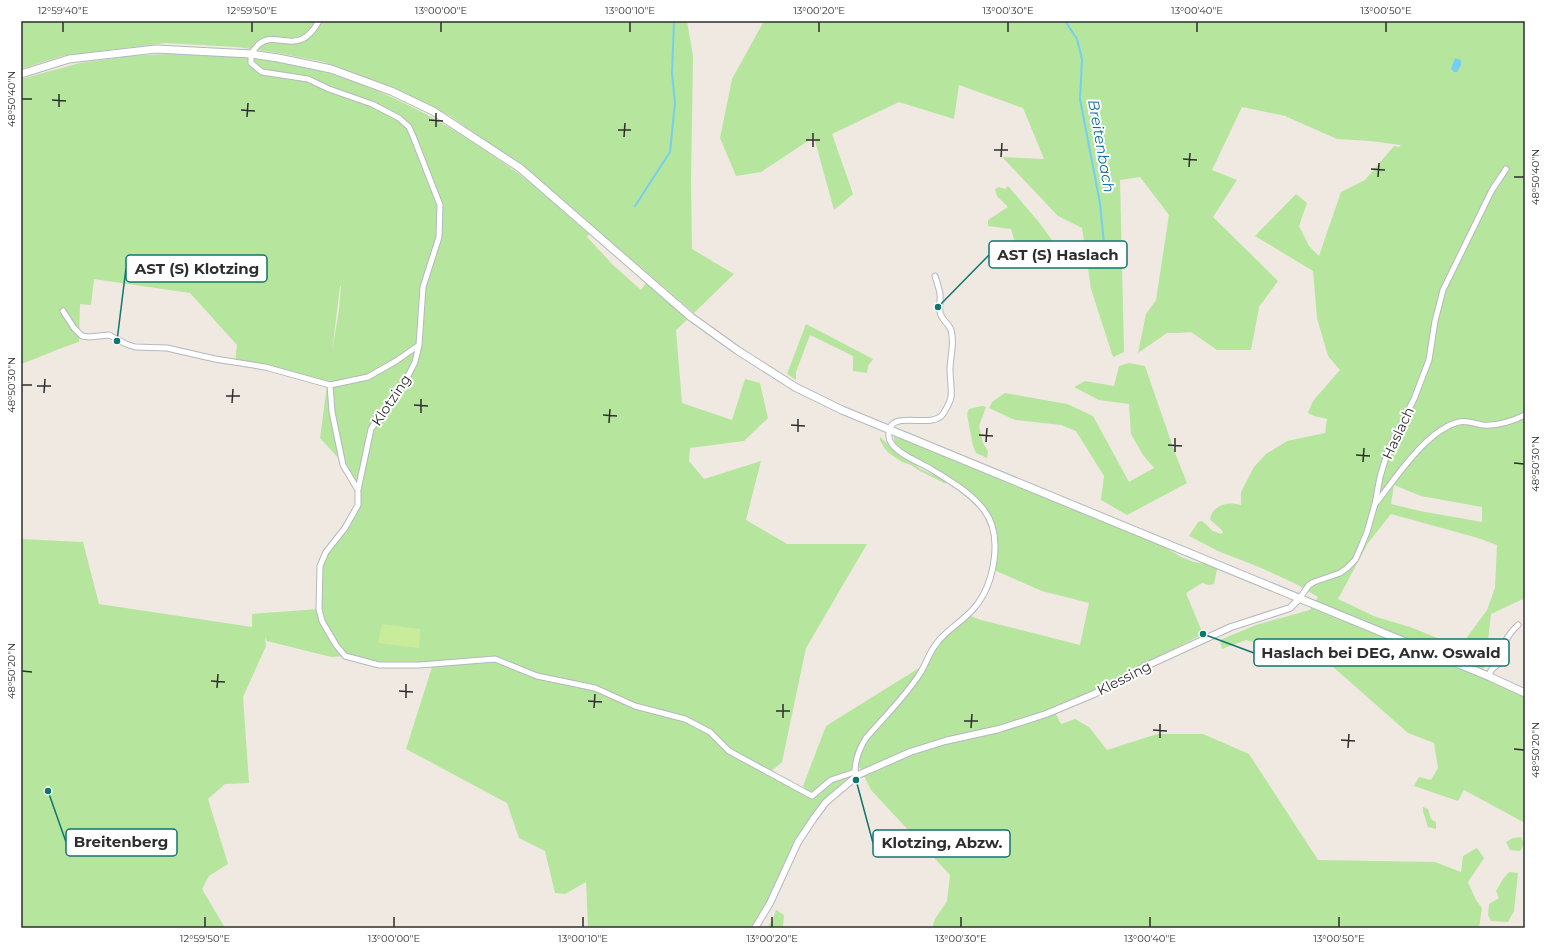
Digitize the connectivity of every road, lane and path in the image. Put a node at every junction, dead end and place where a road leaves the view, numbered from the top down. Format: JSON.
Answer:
{"nodes":[{"id":1,"x":318,"y":21,"type":"edge"},
{"id":2,"x":251,"y":54,"type":"junction"},
{"id":3,"x":21,"y":74,"type":"edge"},
{"id":4,"x":1506,"y":169,"type":"dead end"},
{"id":5,"x":935,"y":276,"type":"dead end"},
{"id":6,"x":63,"y":311,"type":"dead end"},
{"id":7,"x":419,"y":345,"type":"junction"},
{"id":8,"x":330,"y":385,"type":"junction"},
{"id":9,"x":1525,"y":415,"type":"edge"},
{"id":10,"x":890,"y":428,"type":"junction"},
{"id":11,"x":358,"y":490,"type":"junction"},
{"id":12,"x":1375,"y":504,"type":"junction"},
{"id":13,"x":1299,"y":599,"type":"junction"},
{"id":14,"x":1518,"y":625,"type":"dead end"},
{"id":15,"x":1202,"y":639,"type":"joint"},
{"id":16,"x":1488,"y":676,"type":"junction"},
{"id":17,"x":1525,"y":693,"type":"edge"},
{"id":18,"x":856,"y":773,"type":"junction"},
{"id":19,"x":755,"y":928,"type":"edge"}],
"edges":[{"from":1,"to":2,"type":"street"},
{"from":2,"to":3,"type":"main road"},
{"from":2,"to":7,"type":"street","name":"Klotzing"},
{"from":2,"to":10,"type":"main road"},
{"from":4,"to":12,"type":"street","name":"Haslach"},
{"from":5,"to":10,"type":"street"},
{"from":6,"to":8,"type":"street"},
{"from":7,"to":8,"type":"street"},
{"from":7,"to":11,"type":"street","name":"Klotzing"},
{"from":8,"to":11,"type":"street"},
{"from":9,"to":12,"type":"street"},
{"from":10,"to":13,"type":"main road"},
{"from":10,"to":18,"type":"street"},
{"from":11,"to":18,"type":"street","name":"Klotzing"},
{"from":12,"to":13,"type":"street","name":"Haslach"},
{"from":13,"to":15,"type":"street","name":"Haslach"},
{"from":13,"to":16,"type":"main road"},
{"from":14,"to":16,"type":"street"},
{"from":15,"to":18,"type":"street","name":"Klessing"},
{"from":16,"to":17,"type":"main road"},
{"from":18,"to":19,"type":"street","name":"Klessing"}]}
